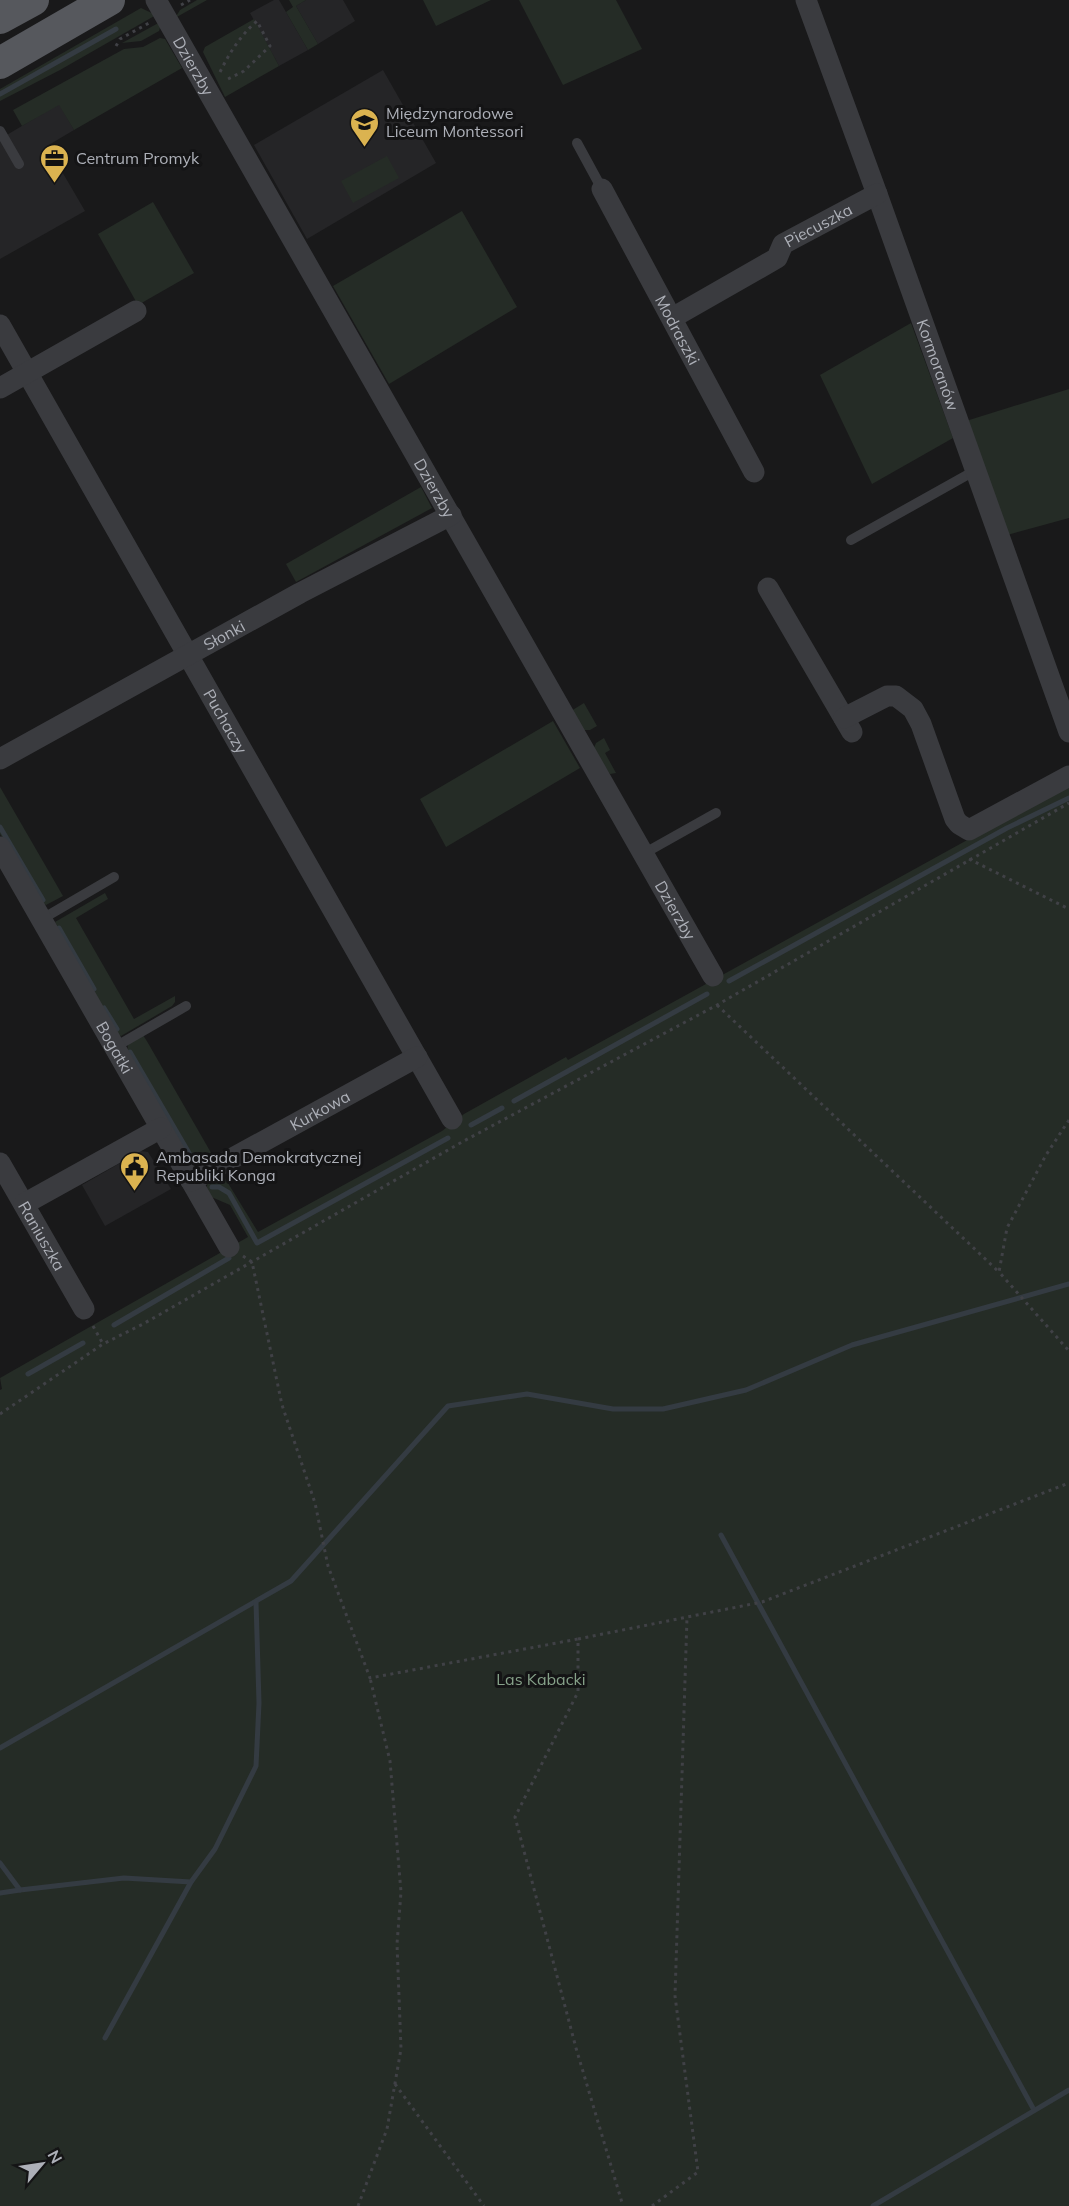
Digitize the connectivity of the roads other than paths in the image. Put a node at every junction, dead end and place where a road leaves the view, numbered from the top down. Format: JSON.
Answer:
{"nodes":[{"id":1,"x":33,"y":0,"type":"edge"},
{"id":2,"x":109,"y":0,"type":"edge"},
{"id":3,"x":156,"y":0,"type":"edge"},
{"id":4,"x":806,"y":0,"type":"edge"},
{"id":5,"x":0,"y":18,"type":"edge"},
{"id":6,"x":0,"y":63,"type":"edge"},
{"id":7,"x":0,"y":131,"type":"edge"},
{"id":8,"x":577,"y":142,"type":"dead end"},
{"id":9,"x":19,"y":164,"type":"dead end"},
{"id":10,"x":602,"y":189,"type":"joint"},
{"id":11,"x":877,"y":194,"type":"junction"},
{"id":12,"x":136,"y":311,"type":"dead end"},
{"id":13,"x":672,"y":318,"type":"junction"},
{"id":14,"x":0,"y":325,"type":"edge"},
{"id":15,"x":27,"y":372,"type":"junction"},
{"id":16,"x":0,"y":388,"type":"edge"},
{"id":17,"x":976,"y":470,"type":"junction"},
{"id":18,"x":754,"y":472,"type":"dead end"},
{"id":19,"x":451,"y":515,"type":"junction"},
{"id":20,"x":851,"y":540,"type":"dead end"},
{"id":21,"x":768,"y":588,"type":"dead end"},
{"id":22,"x":189,"y":656,"type":"junction"},
{"id":23,"x":1069,"y":732,"type":"edge"},
{"id":24,"x":0,"y":759,"type":"edge"},
{"id":25,"x":1069,"y":776,"type":"edge"},
{"id":26,"x":716,"y":813,"type":"dead end"},
{"id":27,"x":0,"y":847,"type":"edge"},
{"id":28,"x":643,"y":854,"type":"junction"},
{"id":29,"x":114,"y":877,"type":"dead end"},
{"id":30,"x":42,"y":919,"type":"junction"},
{"id":31,"x":713,"y":976,"type":"dead end"},
{"id":32,"x":186,"y":1006,"type":"dead end"},
{"id":33,"x":115,"y":1047,"type":"junction"},
{"id":34,"x":417,"y":1057,"type":"junction"},
{"id":35,"x":452,"y":1119,"type":"dead end"},
{"id":36,"x":161,"y":1128,"type":"junction"},
{"id":37,"x":0,"y":1163,"type":"edge"},
{"id":38,"x":191,"y":1181,"type":"junction"},
{"id":39,"x":24,"y":1204,"type":"junction"},
{"id":40,"x":229,"y":1247,"type":"dead end"},
{"id":41,"x":84,"y":1309,"type":"dead end"}],
"edges":[{"from":1,"to":5,"type":"main road"},
{"from":2,"to":6,"type":"main road"},
{"from":3,"to":19,"type":"street","name":"Dzierzby"},
{"from":4,"to":11,"type":"street","name":"Kormoranów"},
{"from":7,"to":9,"type":"lane"},
{"from":8,"to":10,"type":"lane"},
{"from":10,"to":13,"type":"street","name":"Modraszki"},
{"from":11,"to":13,"type":"street","name":"Piecuszka"},
{"from":11,"to":17,"type":"street","name":"Kormoranów"},
{"from":12,"to":15,"type":"street"},
{"from":13,"to":18,"type":"street","name":"Modraszki"},
{"from":14,"to":15,"type":"street","name":"Puchaczy"},
{"from":15,"to":16,"type":"street"},
{"from":15,"to":22,"type":"street","name":"Puchaczy"},
{"from":17,"to":20,"type":"lane"},
{"from":17,"to":23,"type":"street","name":"Kormoranów"},
{"from":19,"to":22,"type":"street","name":"Słonki"},
{"from":19,"to":28,"type":"street","name":"Dzierzby"},
{"from":21,"to":25,"type":"street"},
{"from":22,"to":24,"type":"street","name":"Słonki"},
{"from":22,"to":34,"type":"street","name":"Puchaczy"},
{"from":26,"to":28,"type":"lane"},
{"from":27,"to":30,"type":"street","name":"Bogatki"},
{"from":28,"to":31,"type":"street","name":"Dzierzby"},
{"from":29,"to":30,"type":"lane"},
{"from":30,"to":33,"type":"street","name":"Bogatki"},
{"from":32,"to":33,"type":"lane"},
{"from":33,"to":36,"type":"street","name":"Bogatki"},
{"from":34,"to":35,"type":"street","name":"Puchaczy"},
{"from":34,"to":38,"type":"street","name":"Kurkowa"},
{"from":36,"to":38,"type":"street","name":"Bogatki"},
{"from":36,"to":39,"type":"street"},
{"from":37,"to":39,"type":"street","name":"Raniuszka"},
{"from":38,"to":40,"type":"street","name":"Bogatki"},
{"from":39,"to":41,"type":"street","name":"Raniuszka"}]}
